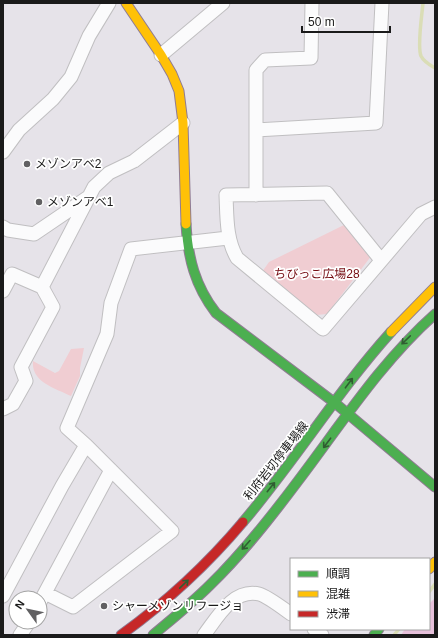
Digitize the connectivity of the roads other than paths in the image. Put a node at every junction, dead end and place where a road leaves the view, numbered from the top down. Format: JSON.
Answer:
{"nodes":[{"id":1,"x":109,"y":3,"type":"edge"},
{"id":2,"x":126,"y":3,"type":"edge"},
{"id":3,"x":223,"y":3,"type":"edge"},
{"id":4,"x":312,"y":3,"type":"edge"},
{"id":5,"x":382,"y":3,"type":"edge"},
{"id":6,"x":161,"y":55,"type":"junction"},
{"id":7,"x":183,"y":123,"type":"junction"},
{"id":8,"x":256,"y":130,"type":"junction"},
{"id":9,"x":3,"y":152,"type":"edge"},
{"id":10,"x":256,"y":195,"type":"junction"},
{"id":11,"x":89,"y":197,"type":"junction"},
{"id":12,"x":435,"y":207,"type":"edge"},
{"id":13,"x":3,"y":227,"type":"edge"},
{"id":14,"x":228,"y":238,"type":"junction"},
{"id":15,"x":187,"y":243,"type":"junction"},
{"id":16,"x":381,"y":260,"type":"junction"},
{"id":17,"x":42,"y":287,"type":"junction"},
{"id":18,"x":435,"y":287,"type":"edge"},
{"id":19,"x":3,"y":291,"type":"edge"},
{"id":20,"x":435,"y":314,"type":"edge"},
{"id":21,"x":335,"y":403,"type":"junction"},
{"id":22,"x":3,"y":409,"type":"edge"},
{"id":23,"x":348,"y":414,"type":"junction"},
{"id":24,"x":86,"y":445,"type":"junction"},
{"id":25,"x":111,"y":470,"type":"junction"},
{"id":26,"x":435,"y":487,"type":"edge"},
{"id":27,"x":46,"y":590,"type":"edge"},
{"id":28,"x":3,"y":596,"type":"edge"},
{"id":29,"x":48,"y":600,"type":"edge"},
{"id":30,"x":290,"y":613,"type":"edge"},
{"id":31,"x":121,"y":635,"type":"edge"},
{"id":32,"x":153,"y":635,"type":"edge"},
{"id":33,"x":204,"y":635,"type":"edge"}],
"edges":[{"from":1,"to":9,"type":"street"},
{"from":2,"to":6,"type":"main road"},
{"from":3,"to":6,"type":"street"},
{"from":4,"to":8,"type":"street"},
{"from":5,"to":8,"type":"street"},
{"from":6,"to":7,"type":"main road"},
{"from":7,"to":11,"type":"street"},
{"from":7,"to":15,"type":"main road"},
{"from":8,"to":10,"type":"street"},
{"from":10,"to":14,"type":"street"},
{"from":10,"to":16,"type":"street"},
{"from":11,"to":13,"type":"street"},
{"from":11,"to":17,"type":"street"},
{"from":12,"to":16,"type":"street"},
{"from":14,"to":15,"type":"street"},
{"from":14,"to":16,"type":"street"},
{"from":15,"to":21,"type":"main road"},
{"from":15,"to":24,"type":"street"},
{"from":17,"to":19,"type":"street"},
{"from":17,"to":22,"type":"street"},
{"from":21,"to":18,"type":"main road","name":"利府岩切停車場線","one_way":true},
{"from":20,"to":23,"type":"main road","one_way":true},
{"from":21,"to":23,"type":"main road"},
{"from":31,"to":21,"type":"main road","name":"利府岩切停車場線","one_way":true},
{"from":23,"to":26,"type":"main road"},
{"from":23,"to":32,"type":"main road","one_way":true},
{"from":24,"to":25,"type":"street"},
{"from":24,"to":28,"type":"street"},
{"from":25,"to":27,"type":"street"},
{"from":25,"to":29,"type":"street"},
{"from":30,"to":33,"type":"street"}]}
